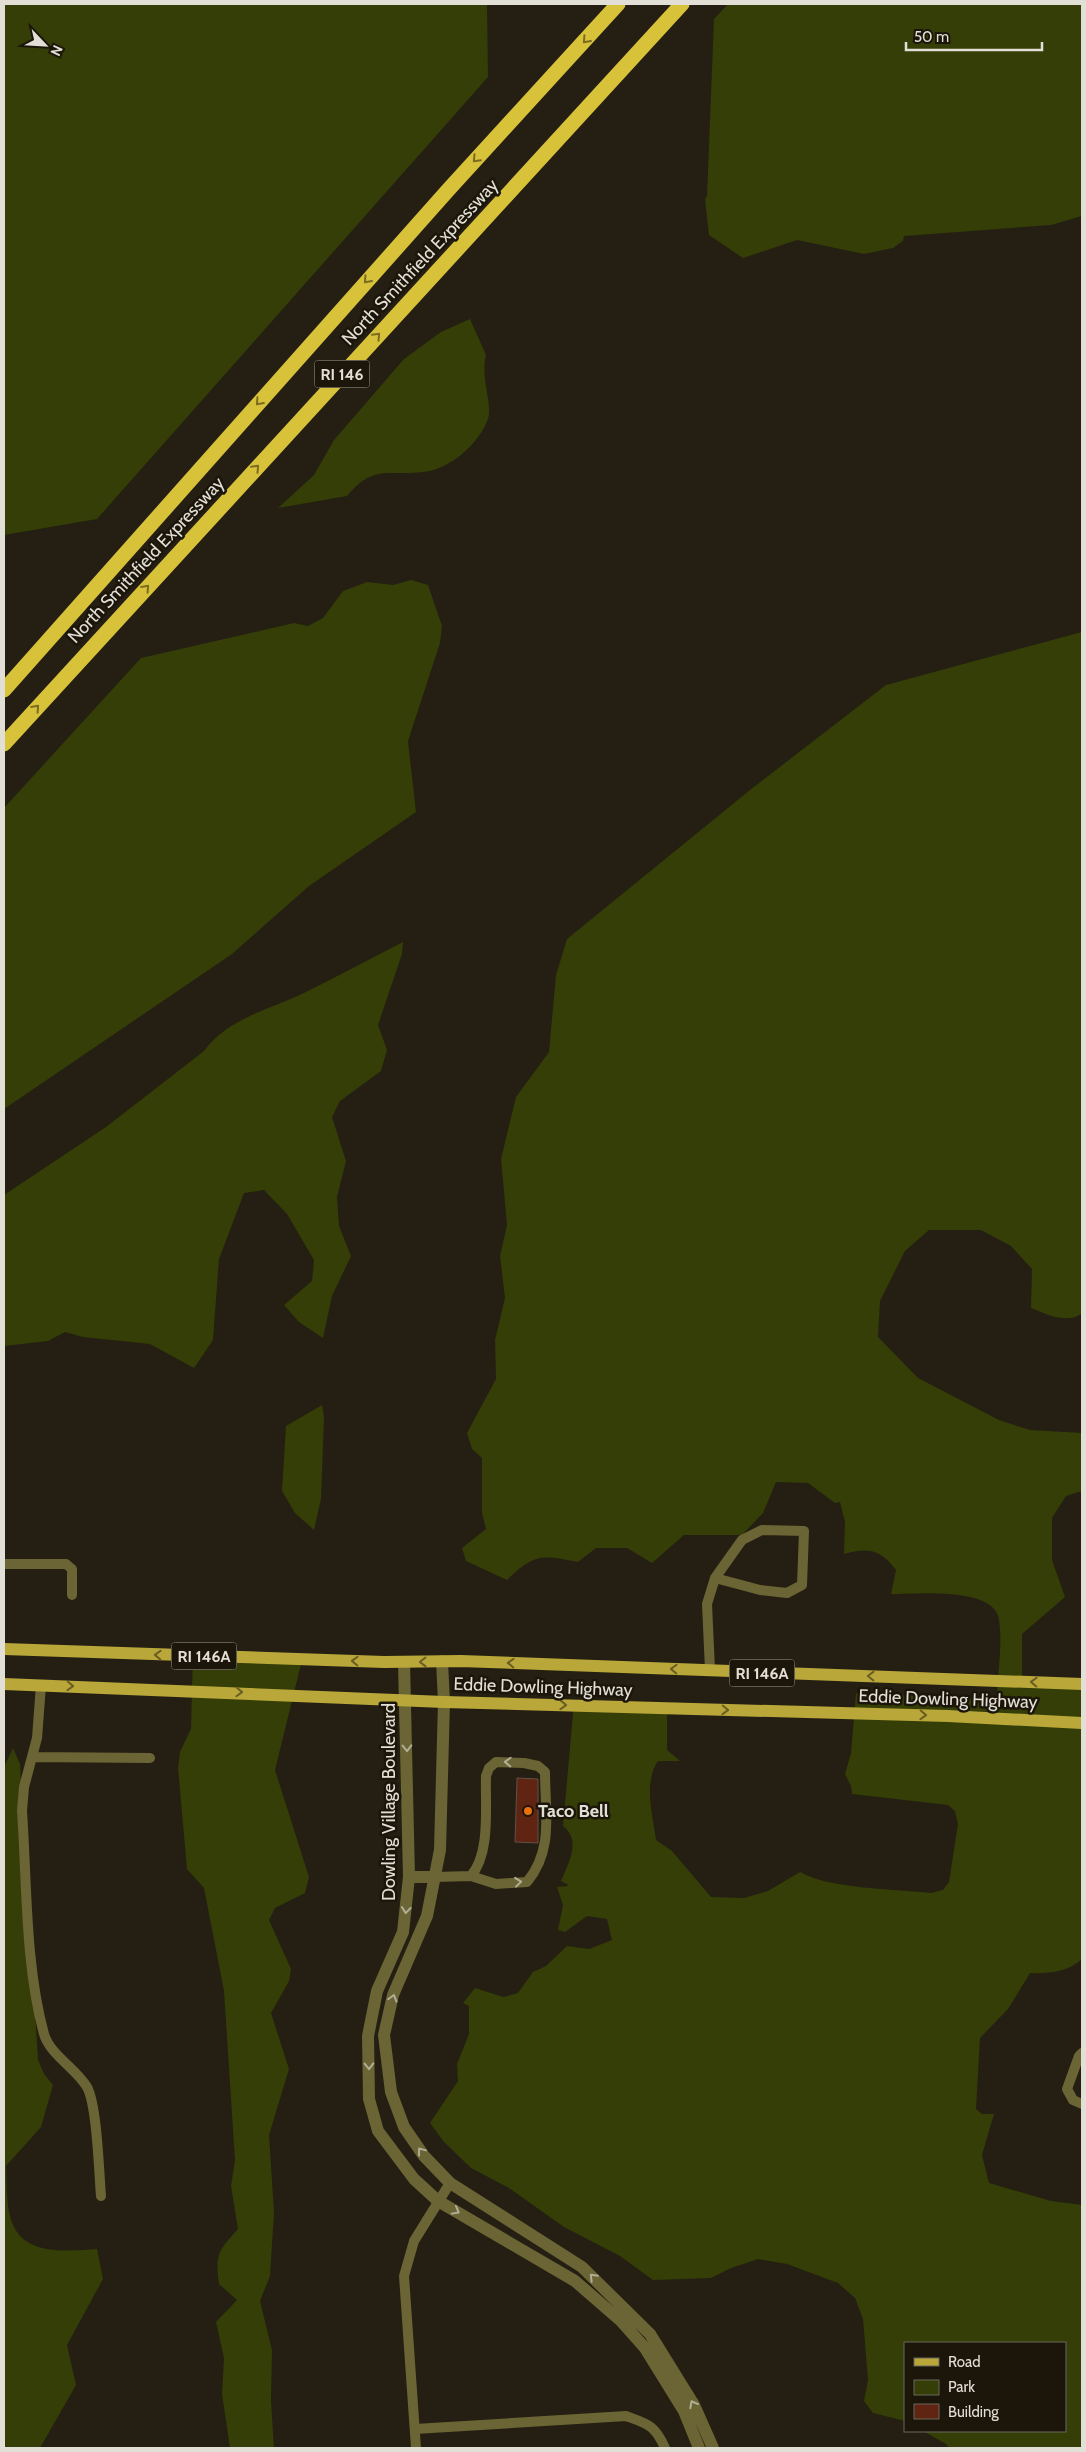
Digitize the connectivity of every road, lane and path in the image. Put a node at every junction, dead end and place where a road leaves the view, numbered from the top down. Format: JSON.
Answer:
{"nodes":[{"id":1,"x":618,"y":4,"type":"edge"},
{"id":2,"x":682,"y":4,"type":"edge"},
{"id":3,"x":4,"y":690,"type":"edge"},
{"id":4,"x":4,"y":744,"type":"edge"},
{"id":5,"x":4,"y":1564,"type":"edge"},
{"id":6,"x":715,"y":1578,"type":"junction"},
{"id":7,"x":72,"y":1595,"type":"dead end"},
{"id":8,"x":4,"y":1649,"type":"edge"},
{"id":9,"x":442,"y":1661,"type":"junction"},
{"id":10,"x":404,"y":1662,"type":"junction"},
{"id":11,"x":710,"y":1670,"type":"junction"},
{"id":12,"x":4,"y":1684,"type":"edge"},
{"id":13,"x":1082,"y":1684,"type":"edge"},
{"id":14,"x":41,"y":1685,"type":"junction"},
{"id":15,"x":407,"y":1699,"type":"junction"},
{"id":16,"x":444,"y":1702,"type":"junction"},
{"id":17,"x":1082,"y":1723,"type":"edge"},
{"id":18,"x":33,"y":1757,"type":"junction"},
{"id":19,"x":150,"y":1758,"type":"dead end"},
{"id":20,"x":471,"y":1876,"type":"junction"},
{"id":21,"x":409,"y":1877,"type":"junction"},
{"id":22,"x":435,"y":1877,"type":"junction"},
{"id":23,"x":1082,"y":2053,"type":"edge"},
{"id":24,"x":1082,"y":2104,"type":"edge"},
{"id":25,"x":450,"y":2183,"type":"junction"},
{"id":26,"x":101,"y":2196,"type":"dead end"},
{"id":27,"x":438,"y":2201,"type":"junction"},
{"id":28,"x":415,"y":2429,"type":"junction"},
{"id":29,"x":416,"y":2448,"type":"edge"},
{"id":30,"x":664,"y":2448,"type":"edge"},
{"id":31,"x":699,"y":2448,"type":"edge"},
{"id":32,"x":713,"y":2448,"type":"edge"}],
"edges":[{"from":1,"to":3,"type":"highway","name":"North Smithfield Expressway","number":"RI 146","one_way":true},
{"from":4,"to":2,"type":"highway","name":"North Smithfield Expressway","number":"RI 146","one_way":true},
{"from":5,"to":7,"type":"lane"},
{"from":6,"to":6,"type":"lane"},
{"from":6,"to":11,"type":"lane"},
{"from":10,"to":8,"type":"main road","name":"Eddie Dowling Highway","number":"RI 146A","one_way":true},
{"from":9,"to":10,"type":"main road","name":"Eddie Dowling Highway","number":"RI 146A","one_way":true},
{"from":11,"to":9,"type":"main road","name":"Eddie Dowling Highway","number":"RI 146A","one_way":true},
{"from":9,"to":16,"type":"street"},
{"from":10,"to":15,"type":"street","name":"Dowling Village Boulevard"},
{"from":13,"to":11,"type":"main road","name":"Eddie Dowling Highway","number":"RI 146A","one_way":true},
{"from":12,"to":14,"type":"main road","name":"Eddie Dowling Highway","number":"RI 146A"},
{"from":14,"to":15,"type":"main road","name":"Eddie Dowling Highway","number":"RI 146A","one_way":true},
{"from":14,"to":18,"type":"lane"},
{"from":15,"to":16,"type":"main road","name":"Eddie Dowling Highway","number":"RI 146A"},
{"from":15,"to":21,"type":"street","name":"Dowling Village Boulevard","one_way":true},
{"from":16,"to":17,"type":"main road","name":"Eddie Dowling Highway","number":"RI 146A","one_way":true},
{"from":16,"to":22,"type":"street"},
{"from":18,"to":19,"type":"lane"},
{"from":18,"to":26,"type":"lane"},
{"from":20,"to":20,"type":"lane","one_way":true},
{"from":20,"to":22,"type":"lane"},
{"from":21,"to":22,"type":"street"},
{"from":21,"to":27,"type":"street","name":"Dowling Village Boulevard","one_way":true},
{"from":25,"to":22,"type":"street","one_way":true},
{"from":23,"to":24,"type":"lane"},
{"from":25,"to":27,"type":"lane"},
{"from":32,"to":25,"type":"street","one_way":true},
{"from":27,"to":28,"type":"lane"},
{"from":27,"to":31,"type":"street","name":"Dowling Village Boulevard","one_way":true},
{"from":28,"to":29,"type":"lane"},
{"from":28,"to":30,"type":"lane"}]}
